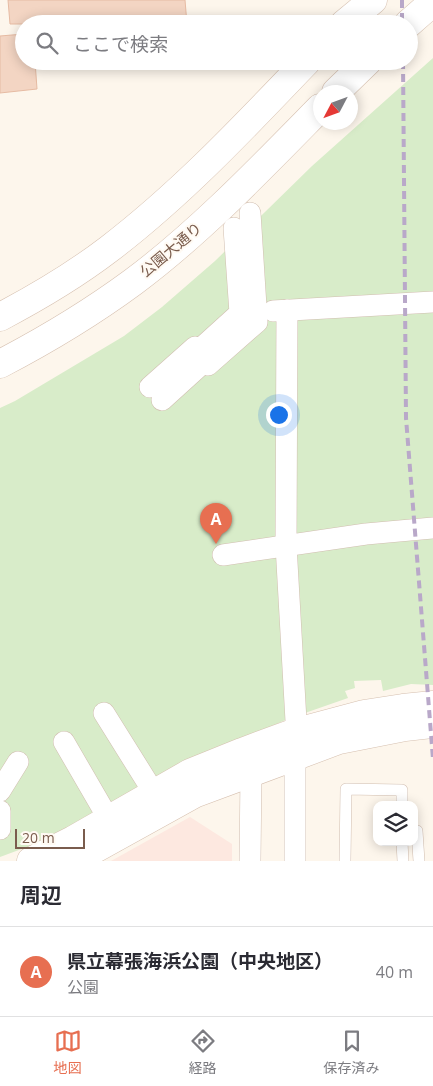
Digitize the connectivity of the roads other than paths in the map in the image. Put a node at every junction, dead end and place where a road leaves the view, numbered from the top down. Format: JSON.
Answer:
{"nodes":[{"id":1,"x":433,"y":2,"type":"edge"},
{"id":2,"x":418,"y":15,"type":"edge"},
{"id":3,"x":298,"y":70,"type":"edge"},
{"id":4,"x":359,"y":70,"type":"edge"},
{"id":5,"x":343,"y":85,"type":"edge"},
{"id":6,"x":313,"y":115,"type":"edge"},
{"id":7,"x":250,"y":213,"type":"dead end"},
{"id":8,"x":234,"y":228,"type":"dead end"},
{"id":9,"x":433,"y":302,"type":"edge"},
{"id":10,"x":287,"y":310,"type":"junction"},
{"id":11,"x":248,"y":312,"type":"junction"},
{"id":12,"x":0,"y":317,"type":"edge"},
{"id":13,"x":0,"y":364,"type":"edge"},
{"id":14,"x":156,"y":394,"type":"dead end"},
{"id":15,"x":433,"y":528,"type":"edge"},
{"id":16,"x":286,"y":546,"type":"junction"},
{"id":17,"x":223,"y":555,"type":"dead end"},
{"id":18,"x":433,"y":705,"type":"edge"},
{"id":19,"x":104,"y":713,"type":"dead end"},
{"id":20,"x":296,"y":721,"type":"dead end"},
{"id":21,"x":433,"y":724,"type":"edge"},
{"id":22,"x":64,"y":742,"type":"dead end"},
{"id":23,"x":269,"y":742,"type":"junction"},
{"id":24,"x":295,"y":757,"type":"junction"},
{"id":25,"x":18,"y":762,"type":"dead end"},
{"id":26,"x":251,"y":773,"type":"junction"},
{"id":27,"x":149,"y":785,"type":"dead end"},
{"id":28,"x":0,"y":790,"type":"edge"},
{"id":29,"x":402,"y":801,"type":"edge"},
{"id":30,"x":0,"y":811,"type":"edge"},
{"id":31,"x":104,"y":811,"type":"dead end"},
{"id":32,"x":0,"y":829,"type":"edge"},
{"id":33,"x":402,"y":846,"type":"edge"},
{"id":34,"x":418,"y":846,"type":"edge"},
{"id":35,"x":31,"y":861,"type":"edge"},
{"id":36,"x":72,"y":861,"type":"edge"},
{"id":37,"x":250,"y":861,"type":"edge"},
{"id":38,"x":296,"y":861,"type":"edge"},
{"id":39,"x":345,"y":861,"type":"edge"},
{"id":40,"x":403,"y":861,"type":"edge"},
{"id":41,"x":419,"y":861,"type":"edge"}],
"edges":[{"from":1,"to":2,"type":"street"},
{"from":3,"to":12,"type":"street"},
{"from":4,"to":5,"type":"street"},
{"from":6,"to":13,"type":"street","name":"公園大通り"},
{"from":7,"to":11,"type":"street"},
{"from":8,"to":11,"type":"street"},
{"from":9,"to":10,"type":"street"},
{"from":10,"to":11,"type":"street"},
{"from":10,"to":16,"type":"street"},
{"from":11,"to":14,"type":"street"},
{"from":15,"to":16,"type":"street"},
{"from":16,"to":17,"type":"street"},
{"from":16,"to":20,"type":"street"},
{"from":18,"to":23,"type":"street"},
{"from":19,"to":27,"type":"street"},
{"from":21,"to":24,"type":"street"},
{"from":22,"to":31,"type":"street"},
{"from":23,"to":24,"type":"street"},
{"from":23,"to":26,"type":"street"},
{"from":23,"to":35,"type":"street"},
{"from":24,"to":26,"type":"street"},
{"from":24,"to":38,"type":"street"},
{"from":25,"to":28,"type":"street"},
{"from":26,"to":36,"type":"street"},
{"from":26,"to":37,"type":"street"},
{"from":29,"to":39,"type":"lane"},
{"from":30,"to":32,"type":"street"},
{"from":33,"to":40,"type":"lane"},
{"from":34,"to":41,"type":"lane"}]}
